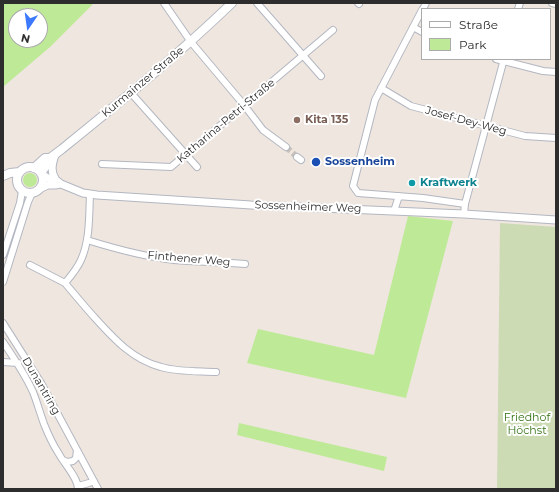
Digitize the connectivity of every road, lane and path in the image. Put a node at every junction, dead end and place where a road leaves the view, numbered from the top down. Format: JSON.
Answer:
{"nodes":[{"id":1,"x":164,"y":3,"type":"edge"},
{"id":2,"x":232,"y":3,"type":"edge"},
{"id":3,"x":257,"y":3,"type":"edge"},
{"id":4,"x":552,"y":3,"type":"edge"},
{"id":5,"x":556,"y":4,"type":"edge"},
{"id":6,"x":421,"y":12,"type":"edge"},
{"id":7,"x":413,"y":27,"type":"junction"},
{"id":8,"x":333,"y":30,"type":"dead end"},
{"id":9,"x":421,"y":31,"type":"edge"},
{"id":10,"x":191,"y":42,"type":"junction"},
{"id":11,"x":303,"y":56,"type":"junction"},
{"id":12,"x":503,"y":60,"type":"edge"},
{"id":13,"x":556,"y":72,"type":"edge"},
{"id":14,"x":321,"y":76,"type":"dead end"},
{"id":15,"x":381,"y":88,"type":"junction"},
{"id":16,"x":131,"y":93,"type":"junction"},
{"id":17,"x":244,"y":105,"type":"junction"},
{"id":18,"x":486,"y":126,"type":"junction"},
{"id":19,"x":556,"y":138,"type":"edge"},
{"id":20,"x":286,"y":147,"type":"tunnel mouth"},
{"id":21,"x":185,"y":154,"type":"junction"},
{"id":22,"x":53,"y":156,"type":"junction"},
{"id":23,"x":102,"y":164,"type":"dead end"},
{"id":24,"x":197,"y":167,"type":"dead end"},
{"id":25,"x":20,"y":172,"type":"junction"},
{"id":26,"x":39,"y":172,"type":"junction"},
{"id":27,"x":3,"y":177,"type":"edge"},
{"id":28,"x":58,"y":182,"type":"junction"},
{"id":29,"x":20,"y":187,"type":"junction"},
{"id":30,"x":36,"y":191,"type":"junction"},
{"id":31,"x":90,"y":194,"type":"junction"},
{"id":32,"x":399,"y":196,"type":"junction"},
{"id":33,"x":465,"y":204,"type":"junction"},
{"id":34,"x":394,"y":211,"type":"junction"},
{"id":35,"x":464,"y":214,"type":"junction"},
{"id":36,"x":556,"y":220,"type":"edge"},
{"id":37,"x":87,"y":240,"type":"junction"},
{"id":38,"x":6,"y":248,"type":"junction"},
{"id":39,"x":12,"y":254,"type":"junction"},
{"id":40,"x":3,"y":255,"type":"edge"},
{"id":41,"x":245,"y":264,"type":"dead end"},
{"id":42,"x":30,"y":265,"type":"dead end"},
{"id":43,"x":3,"y":281,"type":"edge"},
{"id":44,"x":65,"y":283,"type":"junction"},
{"id":45,"x":3,"y":323,"type":"edge"},
{"id":46,"x":3,"y":342,"type":"edge"},
{"id":47,"x":3,"y":362,"type":"edge"},
{"id":48,"x":18,"y":363,"type":"junction"},
{"id":49,"x":216,"y":372,"type":"dead end"},
{"id":50,"x":77,"y":450,"type":"junction"},
{"id":51,"x":63,"y":460,"type":"junction"},
{"id":52,"x":94,"y":481,"type":"junction"},
{"id":53,"x":78,"y":488,"type":"edge"},
{"id":54,"x":98,"y":489,"type":"edge"}],
"edges":[{"from":1,"to":10,"type":"street"},
{"from":2,"to":10,"type":"main road","name":"Kurmainzer Straße"},
{"from":3,"to":11,"type":"street"},
{"from":4,"to":5,"type":"street"},
{"from":6,"to":7,"type":"street"},
{"from":7,"to":9,"type":"street"},
{"from":7,"to":15,"type":"street"},
{"from":8,"to":11,"type":"street","name":"Katharina-Petri-Straße"},
{"from":10,"to":16,"type":"main road","name":"Kurmainzer Straße"},
{"from":10,"to":17,"type":"street"},
{"from":11,"to":14,"type":"street"},
{"from":11,"to":17,"type":"street","name":"Katharina-Petri-Straße"},
{"from":12,"to":13,"type":"street"},
{"from":12,"to":18,"type":"street"},
{"from":15,"to":18,"type":"street","name":"Josef-Dey-Weg"},
{"from":15,"to":32,"type":"street","name":"Sossenheimer Weg"},
{"from":16,"to":21,"type":"street"},
{"from":16,"to":22,"type":"main road","name":"Kurmainzer Straße"},
{"from":17,"to":20,"type":"street"},
{"from":17,"to":21,"type":"street","name":"Katharina-Petri-Straße"},
{"from":18,"to":19,"type":"street","name":"Josef-Dey-Weg"},
{"from":18,"to":33,"type":"street"},
{"from":21,"to":23,"type":"street","name":"Katharina-Petri-Straße"},
{"from":21,"to":24,"type":"street"},
{"from":22,"to":26,"type":"main road","name":"Kurmainzer Straße"},
{"from":22,"to":28,"type":"street"},
{"from":25,"to":26,"type":"main road"},
{"from":25,"to":27,"type":"main road"},
{"from":25,"to":29,"type":"main road"},
{"from":26,"to":28,"type":"street","name":"Sossenheimer Weg"},
{"from":26,"to":30,"type":"main road"},
{"from":27,"to":29,"type":"main road"},
{"from":28,"to":30,"type":"street"},
{"from":28,"to":31,"type":"street","name":"Sossenheimer Weg"},
{"from":29,"to":30,"type":"main road"},
{"from":29,"to":38,"type":"street"},
{"from":30,"to":39,"type":"street"},
{"from":31,"to":34,"type":"street","name":"Sossenheimer Weg"},
{"from":31,"to":37,"type":"street"},
{"from":32,"to":33,"type":"street","name":"Sossenheimer Weg"},
{"from":32,"to":34,"type":"street"},
{"from":33,"to":35,"type":"street"},
{"from":34,"to":35,"type":"street","name":"Sossenheimer Weg"},
{"from":35,"to":36,"type":"street","name":"Sossenheimer Weg"},
{"from":37,"to":41,"type":"street","name":"Finthener Weg"},
{"from":37,"to":44,"type":"street"},
{"from":38,"to":39,"type":"street"},
{"from":38,"to":40,"type":"street"},
{"from":39,"to":43,"type":"street"},
{"from":42,"to":44,"type":"street"},
{"from":44,"to":49,"type":"street"},
{"from":45,"to":50,"type":"street","name":"Dunantring"},
{"from":46,"to":48,"type":"street","name":"Dunantring"},
{"from":47,"to":48,"type":"street"},
{"from":48,"to":51,"type":"street","name":"Dunantring"},
{"from":50,"to":51,"type":"street"},
{"from":50,"to":52,"type":"street","name":"Dunantring"},
{"from":51,"to":53,"type":"street","name":"Dunantring"},
{"from":52,"to":53,"type":"street","name":"Dunantring"},
{"from":52,"to":54,"type":"street","name":"Dunantring"}]}
